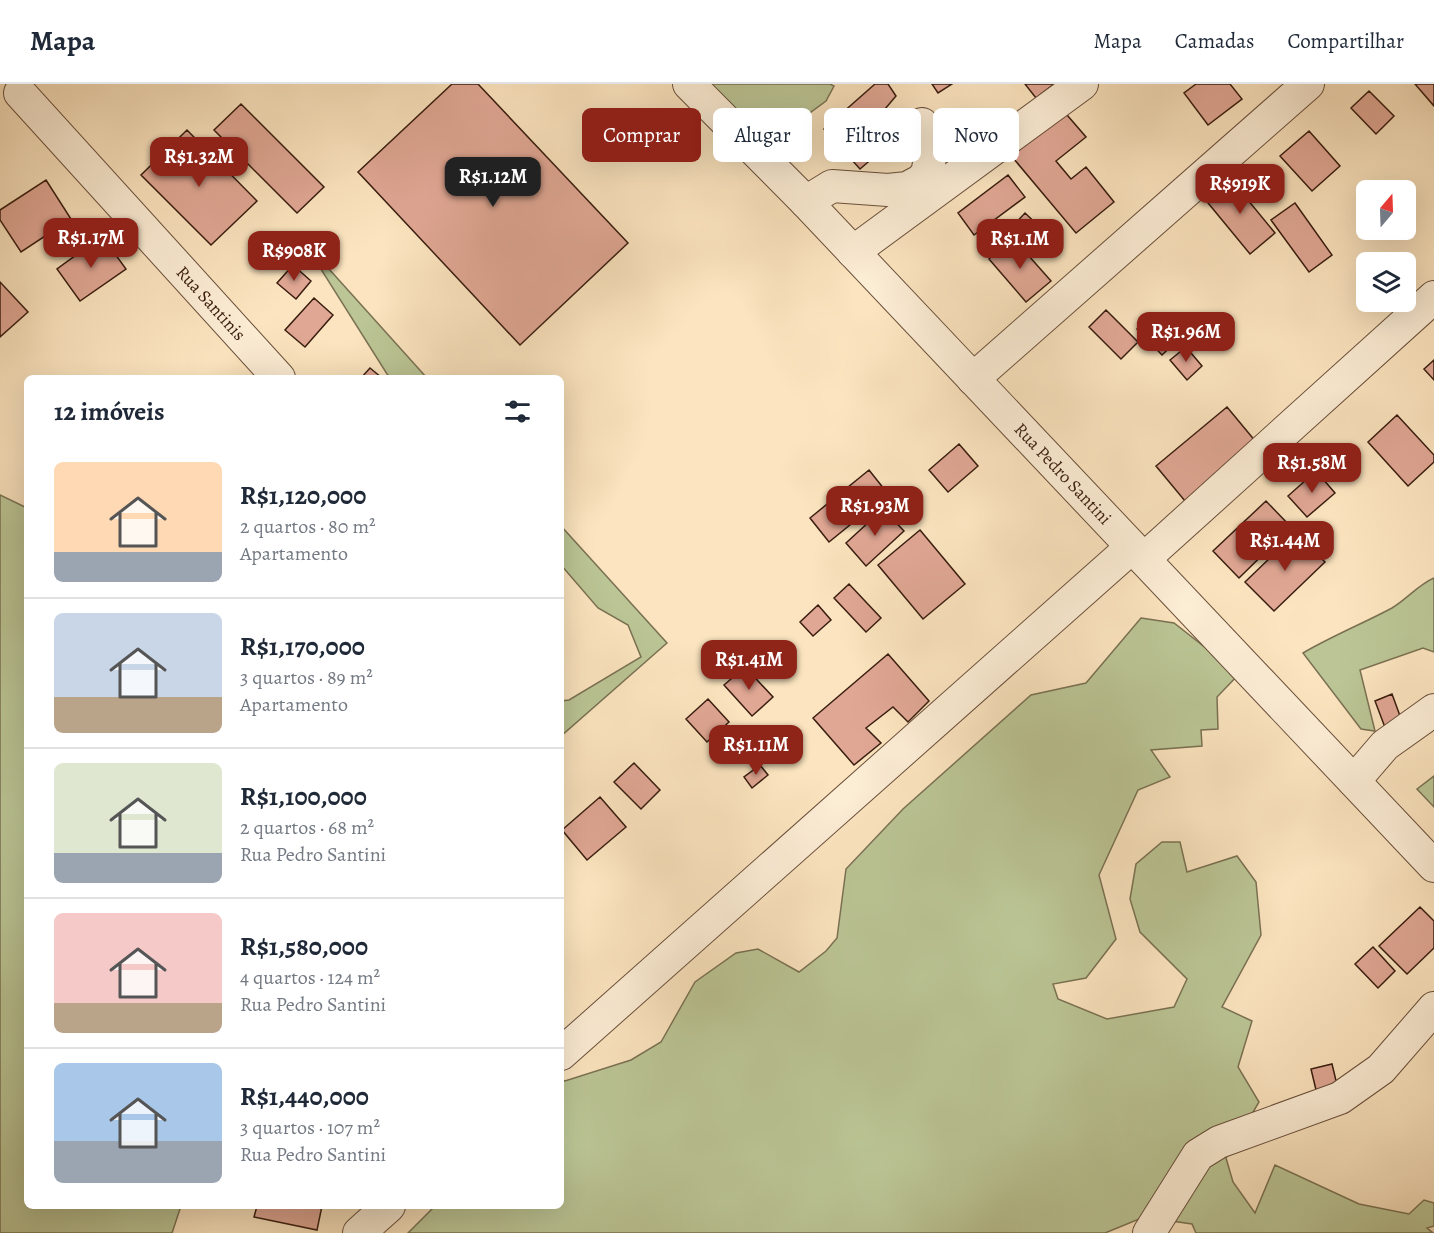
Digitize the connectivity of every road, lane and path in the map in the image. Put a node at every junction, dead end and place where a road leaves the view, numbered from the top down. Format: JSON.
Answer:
{"nodes":[{"id":1,"x":689,"y":84,"type":"edge"},
{"id":2,"x":1082,"y":84,"type":"edge"},
{"id":3,"x":1308,"y":84,"type":"edge"},
{"id":4,"x":20,"y":93,"type":"edge"},
{"id":5,"x":922,"y":124,"type":"dead end"},
{"id":6,"x":806,"y":202,"type":"junction"},
{"id":7,"x":852,"y":252,"type":"junction"},
{"id":8,"x":1434,"y":297,"type":"edge"},
{"id":9,"x":276,"y":375,"type":"edge"},
{"id":10,"x":973,"y":379,"type":"junction"},
{"id":11,"x":1138,"y":553,"type":"junction"},
{"id":12,"x":1434,"y":710,"type":"edge"},
{"id":13,"x":1354,"y":781,"type":"junction"},
{"id":14,"x":1434,"y":866,"type":"edge"},
{"id":15,"x":1434,"y":1008,"type":"edge"},
{"id":16,"x":564,"y":1051,"type":"edge"},
{"id":17,"x":386,"y":1209,"type":"edge"},
{"id":18,"x":359,"y":1233,"type":"edge"},
{"id":19,"x":1149,"y":1233,"type":"edge"}],
"edges":[{"from":1,"to":6,"type":"street","name":"Rua Pedro Santini"},
{"from":2,"to":7,"type":"street"},
{"from":3,"to":10,"type":"street"},
{"from":4,"to":9,"type":"street","name":"Rua Santinis"},
{"from":5,"to":6,"type":"street"},
{"from":6,"to":7,"type":"street","name":"Rua Pedro Santini"},
{"from":7,"to":10,"type":"street","name":"Rua Pedro Santini"},
{"from":8,"to":11,"type":"street"},
{"from":10,"to":11,"type":"street","name":"Rua Pedro Santini"},
{"from":11,"to":13,"type":"street","name":"Rua Pedro Santini"},
{"from":11,"to":16,"type":"street"},
{"from":12,"to":13,"type":"street"},
{"from":13,"to":14,"type":"street","name":"Rua Pedro Santini"},
{"from":15,"to":19,"type":"street"},
{"from":17,"to":18,"type":"street"}]}
